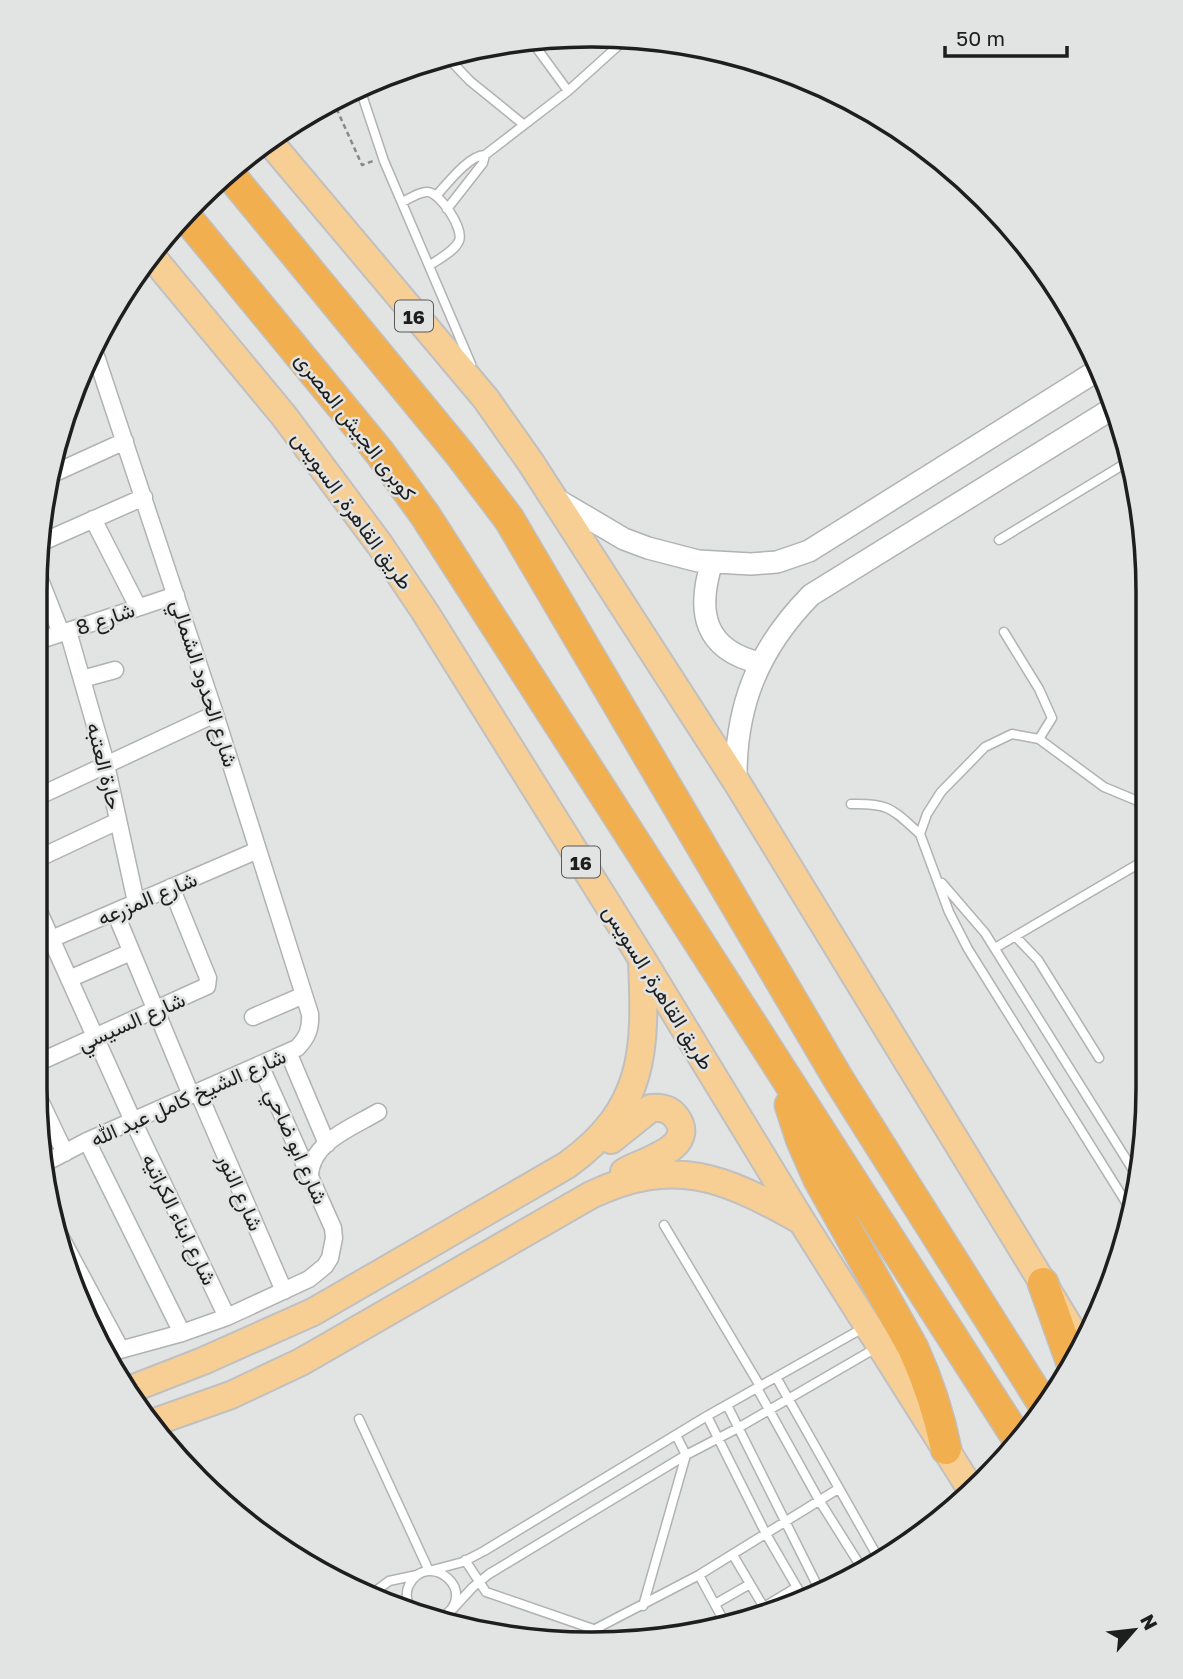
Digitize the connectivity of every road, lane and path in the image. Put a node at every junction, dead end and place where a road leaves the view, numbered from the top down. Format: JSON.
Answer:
{"nodes":[{"id":1,"x":616,"y":48,"type":"edge"},
{"id":2,"x":538,"y":50,"type":"edge"},
{"id":3,"x":455,"y":65,"type":"edge"},
{"id":4,"x":568,"y":91,"type":"junction"},
{"id":5,"x":362,"y":98,"type":"edge"},
{"id":6,"x":337,"y":110,"type":"edge"},
{"id":7,"x":523,"y":124,"type":"junction"},
{"id":8,"x":276,"y":149,"type":"edge"},
{"id":9,"x":485,"y":155,"type":"junction"},
{"id":10,"x":383,"y":157,"type":"junction"},
{"id":11,"x":235,"y":181,"type":"edge"},
{"id":12,"x":436,"y":196,"type":"junction"},
{"id":13,"x":402,"y":202,"type":"junction"},
{"id":14,"x":447,"y":209,"type":"junction"},
{"id":15,"x":191,"y":223,"type":"edge"},
{"id":16,"x":158,"y":263,"type":"edge"},
{"id":17,"x":429,"y":266,"type":"junction"},
{"id":18,"x":98,"y":362,"type":"edge"},
{"id":19,"x":1090,"y":375,"type":"edge"},
{"id":20,"x":486,"y":399,"type":"junction"},
{"id":21,"x":1105,"y":413,"type":"edge"},
{"id":22,"x":125,"y":441,"type":"junction"},
{"id":23,"x":1121,"y":466,"type":"edge"},
{"id":24,"x":62,"y":470,"type":"edge"},
{"id":25,"x":144,"y":496,"type":"junction"},
{"id":26,"x":552,"y":496,"type":"junction"},
{"id":27,"x":93,"y":519,"type":"junction"},
{"id":28,"x":50,"y":538,"type":"edge"},
{"id":29,"x":999,"y":540,"type":"dead end"},
{"id":30,"x":712,"y":562,"type":"junction"},
{"id":31,"x":47,"y":594,"type":"edge"},
{"id":32,"x":176,"y":595,"type":"junction"},
{"id":33,"x":138,"y":607,"type":"junction"},
{"id":34,"x":64,"y":632,"type":"junction"},
{"id":35,"x":1004,"y":632,"type":"dead end"},
{"id":36,"x":47,"y":638,"type":"edge"},
{"id":37,"x":760,"y":663,"type":"junction"},
{"id":38,"x":115,"y":670,"type":"dead end"},
{"id":39,"x":82,"y":679,"type":"junction"},
{"id":40,"x":215,"y":714,"type":"junction"},
{"id":41,"x":1039,"y":739,"type":"junction"},
{"id":42,"x":106,"y":765,"type":"junction"},
{"id":43,"x":736,"y":781,"type":"junction"},
{"id":44,"x":47,"y":789,"type":"edge"},
{"id":45,"x":1136,"y":800,"type":"edge"},
{"id":46,"x":851,"y":804,"type":"dead end"},
{"id":47,"x":118,"y":821,"type":"junction"},
{"id":48,"x":920,"y":834,"type":"junction"},
{"id":49,"x":258,"y":850,"type":"junction"},
{"id":50,"x":47,"y":854,"type":"edge"},
{"id":51,"x":1136,"y":865,"type":"edge"},
{"id":52,"x":937,"y":878,"type":"junction"},
{"id":53,"x":171,"y":887,"type":"junction"},
{"id":54,"x":136,"y":902,"type":"junction"},
{"id":55,"x":115,"y":912,"type":"junction"},
{"id":56,"x":47,"y":930,"type":"edge"},
{"id":57,"x":1015,"y":936,"type":"junction"},
{"id":58,"x":51,"y":939,"type":"junction"},
{"id":59,"x":47,"y":941,"type":"edge"},
{"id":60,"x":995,"y":948,"type":"junction"},
{"id":61,"x":131,"y":951,"type":"junction"},
{"id":62,"x":642,"y":959,"type":"junction"},
{"id":63,"x":69,"y":979,"type":"junction"},
{"id":64,"x":304,"y":995,"type":"junction"},
{"id":65,"x":156,"y":1010,"type":"junction"},
{"id":66,"x":310,"y":1014,"type":"joint"},
{"id":67,"x":253,"y":1017,"type":"dead end"},
{"id":68,"x":95,"y":1037,"type":"junction"},
{"id":69,"x":288,"y":1052,"type":"junction"},
{"id":70,"x":1099,"y":1058,"type":"dead end"},
{"id":71,"x":47,"y":1059,"type":"edge"},
{"id":72,"x":260,"y":1065,"type":"junction"},
{"id":73,"x":782,"y":1074,"type":"junction"},
{"id":74,"x":195,"y":1094,"type":"junction"},
{"id":75,"x":378,"y":1112,"type":"dead end"},
{"id":76,"x":48,"y":1117,"type":"edge"},
{"id":77,"x":133,"y":1121,"type":"junction"},
{"id":78,"x":87,"y":1141,"type":"junction"},
{"id":79,"x":327,"y":1144,"type":"junction"},
{"id":80,"x":65,"y":1153,"type":"junction"},
{"id":81,"x":583,"y":1154,"type":"junction"},
{"id":82,"x":52,"y":1159,"type":"edge"},
{"id":83,"x":1130,"y":1165,"type":"edge"},
{"id":84,"x":310,"y":1177,"type":"junction"},
{"id":85,"x":608,"y":1187,"type":"junction"},
{"id":86,"x":1124,"y":1199,"type":"edge"},
{"id":87,"x":801,"y":1220,"type":"junction"},
{"id":88,"x":664,"y":1226,"type":"dead end"},
{"id":89,"x":1043,"y":1283,"type":"junction"},
{"id":90,"x":284,"y":1291,"type":"junction"},
{"id":91,"x":92,"y":1303,"type":"edge"},
{"id":92,"x":227,"y":1317,"type":"junction"},
{"id":93,"x":182,"y":1334,"type":"junction"},
{"id":94,"x":874,"y":1336,"type":"junction"},
{"id":95,"x":1076,"y":1336,"type":"edge"},
{"id":96,"x":115,"y":1350,"type":"edge"},
{"id":97,"x":1068,"y":1351,"type":"edge"},
{"id":98,"x":776,"y":1377,"type":"junction"},
{"id":99,"x":137,"y":1387,"type":"edge"},
{"id":100,"x":758,"y":1387,"type":"junction"},
{"id":101,"x":1039,"y":1397,"type":"edge"},
{"id":102,"x":789,"y":1399,"type":"junction"},
{"id":103,"x":727,"y":1405,"type":"junction"},
{"id":104,"x":769,"y":1411,"type":"junction"},
{"id":105,"x":708,"y":1416,"type":"junction"},
{"id":106,"x":359,"y":1419,"type":"dead end"},
{"id":107,"x":161,"y":1420,"type":"edge"},
{"id":108,"x":738,"y":1428,"type":"junction"},
{"id":109,"x":1013,"y":1431,"type":"edge"},
{"id":110,"x":676,"y":1435,"type":"junction"},
{"id":111,"x":718,"y":1438,"type":"junction"},
{"id":112,"x":946,"y":1449,"type":"junction"},
{"id":113,"x":686,"y":1455,"type":"junction"},
{"id":114,"x":966,"y":1482,"type":"edge"},
{"id":115,"x":838,"y":1489,"type":"junction"},
{"id":116,"x":820,"y":1500,"type":"junction"},
{"id":117,"x":785,"y":1522,"type":"junction"},
{"id":118,"x":766,"y":1534,"type":"junction"},
{"id":119,"x":875,"y":1552,"type":"edge"},
{"id":120,"x":733,"y":1555,"type":"junction"},
{"id":121,"x":465,"y":1560,"type":"junction"},
{"id":122,"x":858,"y":1562,"type":"edge"},
{"id":123,"x":429,"y":1571,"type":"junction"},
{"id":124,"x":417,"y":1575,"type":"junction"},
{"id":125,"x":699,"y":1575,"type":"junction"},
{"id":126,"x":478,"y":1583,"type":"junction"},
{"id":127,"x":816,"y":1583,"type":"edge"},
{"id":128,"x":750,"y":1584,"type":"junction"},
{"id":129,"x":797,"y":1587,"type":"junction"},
{"id":130,"x":380,"y":1588,"type":"edge"},
{"id":131,"x":799,"y":1590,"type":"edge"},
{"id":132,"x":783,"y":1596,"type":"edge"},
{"id":133,"x":408,"y":1599,"type":"edge"},
{"id":134,"x":715,"y":1604,"type":"junction"},
{"id":135,"x":762,"y":1604,"type":"edge"},
{"id":136,"x":643,"y":1606,"type":"junction"},
{"id":137,"x":448,"y":1612,"type":"edge"},
{"id":138,"x":449,"y":1612,"type":"edge"},
{"id":139,"x":721,"y":1616,"type":"edge"},
{"id":140,"x":596,"y":1630,"type":"junction"},
{"id":141,"x":591,"y":1632,"type":"edge"}],
"edges":[{"from":1,"to":4,"type":"lane"},
{"from":2,"to":4,"type":"lane"},
{"from":3,"to":7,"type":"lane"},
{"from":4,"to":7,"type":"lane"},
{"from":5,"to":10,"type":"lane"},
{"from":6,"to":10,"type":"path"},
{"from":7,"to":9,"type":"lane"},
{"from":8,"to":20,"type":"main road","number":"16"},
{"from":9,"to":12,"type":"lane"},
{"from":9,"to":14,"type":"lane"},
{"from":10,"to":13,"type":"lane"},
{"from":11,"to":101,"type":"highway","number":"16"},
{"from":12,"to":13,"type":"lane"},
{"from":12,"to":14,"type":"lane"},
{"from":13,"to":17,"type":"lane"},
{"from":14,"to":17,"type":"lane"},
{"from":15,"to":73,"type":"highway","name":"كوبرى الجيش المصرى","number":"16"},
{"from":16,"to":62,"type":"main road","name":"طريق القاهرة, السويس","number":"16"},
{"from":17,"to":20,"type":"lane"},
{"from":18,"to":22,"type":"street","name":"شارع الحدود الشمالي"},
{"from":19,"to":30,"type":"street"},
{"from":20,"to":26,"type":"main road","number":"16"},
{"from":21,"to":37,"type":"street"},
{"from":22,"to":24,"type":"street"},
{"from":22,"to":25,"type":"street","name":"شارع الحدود الشمالي"},
{"from":23,"to":29,"type":"lane"},
{"from":25,"to":27,"type":"street"},
{"from":25,"to":32,"type":"street","name":"شارع الحدود الشمالي"},
{"from":26,"to":30,"type":"street"},
{"from":26,"to":43,"type":"main road","number":"16"},
{"from":27,"to":28,"type":"street"},
{"from":27,"to":33,"type":"street"},
{"from":30,"to":37,"type":"street"},
{"from":31,"to":34,"type":"street","name":"حارة العتبه"},
{"from":32,"to":33,"type":"street","name":"شارع 8"},
{"from":32,"to":40,"type":"street","name":"شارع الحدود الشمالي"},
{"from":33,"to":34,"type":"street","name":"شارع 8"},
{"from":34,"to":36,"type":"street","name":"شارع 8"},
{"from":34,"to":39,"type":"street","name":"حارة العتبه"},
{"from":35,"to":41,"type":"lane"},
{"from":37,"to":43,"type":"street"},
{"from":38,"to":39,"type":"street"},
{"from":39,"to":42,"type":"street","name":"حارة العتبه"},
{"from":40,"to":42,"type":"street"},
{"from":40,"to":49,"type":"street","name":"شارع الحدود الشمالي"},
{"from":41,"to":45,"type":"lane"},
{"from":41,"to":48,"type":"lane"},
{"from":42,"to":44,"type":"street"},
{"from":42,"to":47,"type":"street","name":"حارة العتبه"},
{"from":43,"to":89,"type":"main road","number":"16"},
{"from":46,"to":48,"type":"lane"},
{"from":47,"to":50,"type":"street"},
{"from":47,"to":54,"type":"street","name":"حارة العتبه"},
{"from":48,"to":52,"type":"lane"},
{"from":49,"to":53,"type":"street","name":"شارع المزرعه"},
{"from":49,"to":64,"type":"street","name":"شارع الحدود الشمالي"},
{"from":51,"to":57,"type":"lane"},
{"from":52,"to":60,"type":"lane"},
{"from":52,"to":86,"type":"lane"},
{"from":53,"to":54,"type":"street","name":"شارع المزرعه"},
{"from":53,"to":65,"type":"street","name":"شارع السيسي"},
{"from":54,"to":55,"type":"street","name":"شارع المزرعه"},
{"from":55,"to":58,"type":"street","name":"شارع المزرعه"},
{"from":55,"to":61,"type":"street","name":"شارع النور"},
{"from":56,"to":58,"type":"street","name":"شارع ابناء الكراتيه"},
{"from":57,"to":60,"type":"lane"},
{"from":57,"to":70,"type":"lane"},
{"from":58,"to":59,"type":"street","name":"شارع المزرعه"},
{"from":58,"to":63,"type":"street","name":"شارع ابناء الكراتيه"},
{"from":60,"to":83,"type":"lane"},
{"from":61,"to":63,"type":"street"},
{"from":61,"to":65,"type":"street","name":"شارع النور"},
{"from":62,"to":81,"type":"main road"},
{"from":62,"to":87,"type":"main road","name":"طريق القاهرة, السويس","number":"16"},
{"from":63,"to":68,"type":"street","name":"شارع ابناء الكراتيه"},
{"from":64,"to":66,"type":"street","name":"شارع الحدود الشمالي"},
{"from":64,"to":67,"type":"street"},
{"from":65,"to":68,"type":"street","name":"شارع السيسي"},
{"from":65,"to":74,"type":"street","name":"شارع النور"},
{"from":66,"to":69,"type":"street","name":"شارع الشيخ كامل عبد الله"},
{"from":68,"to":71,"type":"street","name":"شارع السيسي"},
{"from":68,"to":77,"type":"street","name":"شارع ابناء الكراتيه"},
{"from":69,"to":72,"type":"street","name":"شارع الشيخ كامل عبد الله"},
{"from":69,"to":79,"type":"street"},
{"from":72,"to":74,"type":"street","name":"شارع الشيخ كامل عبد الله"},
{"from":72,"to":84,"type":"street","name":"شارع ابو ضاحي"},
{"from":73,"to":109,"type":"highway","number":"16"},
{"from":73,"to":112,"type":"highway","number":"16"},
{"from":74,"to":77,"type":"street","name":"شارع الشيخ كامل عبد الله"},
{"from":74,"to":90,"type":"street","name":"شارع النور"},
{"from":75,"to":79,"type":"street"},
{"from":76,"to":80,"type":"street"},
{"from":77,"to":78,"type":"street","name":"شارع الشيخ كامل عبد الله"},
{"from":77,"to":92,"type":"street","name":"شارع ابناء الكراتيه"},
{"from":78,"to":80,"type":"street","name":"شارع الشيخ كامل عبد الله"},
{"from":78,"to":93,"type":"street"},
{"from":79,"to":84,"type":"street"},
{"from":80,"to":82,"type":"street","name":"شارع الشيخ كامل عبد الله"},
{"from":81,"to":85,"type":"main road"},
{"from":81,"to":99,"type":"main road"},
{"from":84,"to":90,"type":"street","name":"شارع ابو ضاحي"},
{"from":85,"to":87,"type":"main road"},
{"from":85,"to":107,"type":"main road"},
{"from":87,"to":94,"type":"main road","name":"طريق القاهرة, السويس","number":"16"},
{"from":88,"to":100,"type":"lane"},
{"from":89,"to":95,"type":"main road","number":"16"},
{"from":89,"to":97,"type":"highway","number":"16"},
{"from":90,"to":92,"type":"street"},
{"from":91,"to":96,"type":"street"},
{"from":92,"to":93,"type":"street"},
{"from":93,"to":96,"type":"street"},
{"from":94,"to":98,"type":"lane"},
{"from":94,"to":102,"type":"lane"},
{"from":94,"to":112,"type":"main road","name":"طريق القاهرة, السويس","number":"16"},
{"from":98,"to":100,"type":"lane"},
{"from":98,"to":102,"type":"lane"},
{"from":100,"to":103,"type":"lane"},
{"from":100,"to":104,"type":"lane"},
{"from":102,"to":104,"type":"lane"},
{"from":102,"to":115,"type":"lane"},
{"from":103,"to":105,"type":"lane"},
{"from":103,"to":108,"type":"lane"},
{"from":104,"to":108,"type":"lane"},
{"from":104,"to":116,"type":"lane"},
{"from":105,"to":110,"type":"lane"},
{"from":105,"to":111,"type":"lane"},
{"from":106,"to":123,"type":"lane"},
{"from":108,"to":111,"type":"lane"},
{"from":108,"to":117,"type":"lane"},
{"from":110,"to":113,"type":"lane"},
{"from":110,"to":121,"type":"lane"},
{"from":111,"to":113,"type":"lane"},
{"from":111,"to":118,"type":"lane"},
{"from":112,"to":114,"type":"main road","name":"طريق القاهرة, السويس","number":"16"},
{"from":113,"to":126,"type":"lane"},
{"from":113,"to":136,"type":"lane"},
{"from":115,"to":116,"type":"lane"},
{"from":115,"to":119,"type":"lane"},
{"from":116,"to":117,"type":"lane"},
{"from":116,"to":122,"type":"lane"},
{"from":117,"to":118,"type":"lane"},
{"from":117,"to":127,"type":"lane"},
{"from":118,"to":120,"type":"lane"},
{"from":118,"to":129,"type":"lane"},
{"from":120,"to":125,"type":"lane"},
{"from":120,"to":128,"type":"lane"},
{"from":121,"to":123,"type":"lane"},
{"from":121,"to":126,"type":"lane"},
{"from":123,"to":124,"type":"lane"},
{"from":123,"to":137,"type":"lane"},
{"from":124,"to":130,"type":"lane"},
{"from":124,"to":133,"type":"lane"},
{"from":125,"to":134,"type":"lane"},
{"from":125,"to":136,"type":"lane"},
{"from":126,"to":138,"type":"lane"},
{"from":126,"to":140,"type":"lane"},
{"from":128,"to":134,"type":"lane"},
{"from":128,"to":135,"type":"lane"},
{"from":129,"to":131,"type":"lane"},
{"from":129,"to":132,"type":"lane"},
{"from":134,"to":139,"type":"lane"},
{"from":136,"to":140,"type":"lane"},
{"from":140,"to":141,"type":"lane"}]}
